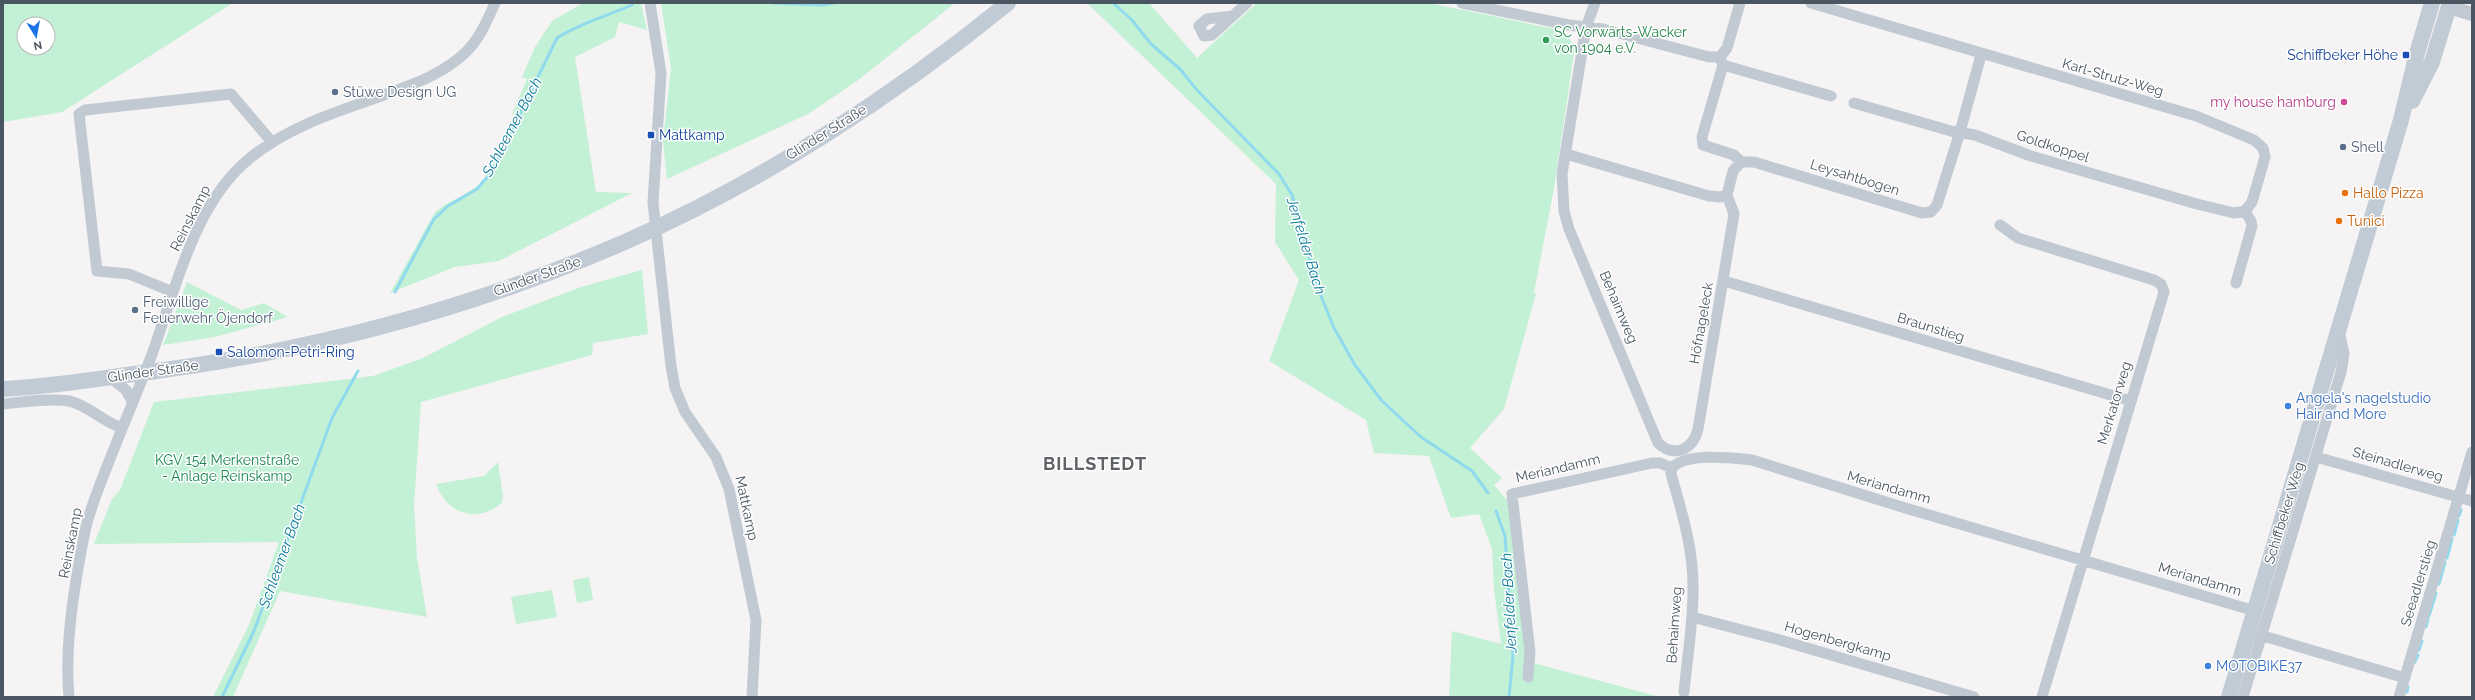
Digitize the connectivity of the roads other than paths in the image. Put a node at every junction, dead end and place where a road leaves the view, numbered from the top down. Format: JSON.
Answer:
{"nodes":[{"id":1,"x":495,"y":3,"type":"edge"},
{"id":2,"x":650,"y":3,"type":"edge"},
{"id":3,"x":1008,"y":3,"type":"edge"},
{"id":4,"x":1247,"y":3,"type":"edge"},
{"id":5,"x":1462,"y":3,"type":"edge"},
{"id":6,"x":1595,"y":3,"type":"edge"},
{"id":7,"x":1740,"y":3,"type":"edge"},
{"id":8,"x":1811,"y":3,"type":"edge"},
{"id":9,"x":2441,"y":4,"type":"edge"},
{"id":10,"x":2472,"y":14,"type":"edge"},
{"id":11,"x":1232,"y":16,"type":"dead end"},
{"id":12,"x":1586,"y":27,"type":"junction"},
{"id":13,"x":1981,"y":55,"type":"junction"},
{"id":14,"x":1720,"y":57,"type":"junction"},
{"id":15,"x":1831,"y":96,"type":"dead end"},
{"id":16,"x":1854,"y":103,"type":"dead end"},
{"id":17,"x":1960,"y":132,"type":"junction"},
{"id":18,"x":272,"y":142,"type":"junction"},
{"id":19,"x":1566,"y":154,"type":"junction"},
{"id":20,"x":1741,"y":162,"type":"junction"},
{"id":21,"x":1726,"y":195,"type":"junction"},
{"id":22,"x":2244,"y":211,"type":"junction"},
{"id":23,"x":2000,"y":225,"type":"dead end"},
{"id":24,"x":655,"y":228,"type":"junction"},
{"id":25,"x":1724,"y":281,"type":"junction"},
{"id":26,"x":2236,"y":283,"type":"dead end"},
{"id":27,"x":173,"y":292,"type":"junction"},
{"id":28,"x":2339,"y":330,"type":"junction"},
{"id":29,"x":143,"y":373,"type":"junction"},
{"id":30,"x":109,"y":377,"type":"junction"},
{"id":31,"x":3,"y":389,"type":"edge"},
{"id":32,"x":132,"y":401,"type":"junction"},
{"id":33,"x":2130,"y":401,"type":"junction"},
{"id":34,"x":3,"y":404,"type":"edge"},
{"id":35,"x":122,"y":428,"type":"junction"},
{"id":36,"x":1681,"y":450,"type":"joint"},
{"id":37,"x":2472,"y":452,"type":"edge"},
{"id":38,"x":2316,"y":457,"type":"junction"},
{"id":39,"x":1672,"y":468,"type":"junction"},
{"id":40,"x":2459,"y":497,"type":"junction"},
{"id":41,"x":2472,"y":500,"type":"edge"},
{"id":42,"x":2083,"y":559,"type":"junction"},
{"id":43,"x":2255,"y":611,"type":"junction"},
{"id":44,"x":1692,"y":617,"type":"junction"},
{"id":45,"x":2260,"y":635,"type":"junction"},
{"id":46,"x":1528,"y":677,"type":"dead end"},
{"id":47,"x":2405,"y":678,"type":"junction"},
{"id":48,"x":1684,"y":692,"type":"dead end"},
{"id":49,"x":69,"y":697,"type":"edge"},
{"id":50,"x":752,"y":697,"type":"edge"},
{"id":51,"x":1974,"y":697,"type":"edge"},
{"id":52,"x":2042,"y":697,"type":"edge"},
{"id":53,"x":2229,"y":697,"type":"edge"},
{"id":54,"x":2243,"y":697,"type":"edge"},
{"id":55,"x":2399,"y":697,"type":"edge"}],
"edges":[{"from":1,"to":18,"type":"street","name":"Reinskamp"},
{"from":2,"to":24,"type":"street","name":"Mattkamp"},
{"from":3,"to":24,"type":"main road","name":"Glinder Straße"},
{"from":4,"to":11,"type":"street"},
{"from":5,"to":12,"type":"street"},
{"from":6,"to":12,"type":"street","name":"Behaimweg"},
{"from":7,"to":14,"type":"street"},
{"from":8,"to":13,"type":"street","name":"Karl-Strutz-Weg"},
{"from":9,"to":10,"type":"street"},
{"from":9,"to":28,"type":"main road","name":"Schiffbeker Weg"},
{"from":12,"to":14,"type":"street"},
{"from":12,"to":19,"type":"street","name":"Behaimweg"},
{"from":13,"to":17,"type":"street","name":"Leysahtbogen"},
{"from":13,"to":22,"type":"street","name":"Karl-Strutz-Weg"},
{"from":14,"to":15,"type":"street"},
{"from":14,"to":20,"type":"street","name":"Leysahtbogen"},
{"from":16,"to":17,"type":"street","name":"Goldkoppel"},
{"from":17,"to":20,"type":"street","name":"Leysahtbogen"},
{"from":17,"to":22,"type":"street","name":"Goldkoppel"},
{"from":18,"to":27,"type":"street","name":"Reinskamp"},
{"from":18,"to":27,"type":"street"},
{"from":19,"to":21,"type":"street"},
{"from":19,"to":36,"type":"street","name":"Behaimweg"},
{"from":20,"to":21,"type":"street"},
{"from":21,"to":25,"type":"street","name":"Höfnageleck"},
{"from":22,"to":26,"type":"street"},
{"from":23,"to":33,"type":"street","name":"Merkatorweg"},
{"from":24,"to":29,"type":"main road","name":"Glinder Straße"},
{"from":24,"to":50,"type":"street","name":"Mattkamp"},
{"from":25,"to":33,"type":"street","name":"Braunstieg"},
{"from":25,"to":36,"type":"street","name":"Höfnageleck"},
{"from":27,"to":29,"type":"street","name":"Reinskamp"},
{"from":28,"to":38,"type":"street","name":"Schiffbeker Weg"},
{"from":28,"to":43,"type":"main road","name":"Schiffbeker Weg"},
{"from":29,"to":30,"type":"main road","name":"Glinder Straße"},
{"from":29,"to":32,"type":"street","name":"Reinskamp"},
{"from":30,"to":31,"type":"main road","name":"Glinder Straße"},
{"from":30,"to":32,"type":"street"},
{"from":32,"to":35,"type":"street","name":"Reinskamp"},
{"from":33,"to":42,"type":"street","name":"Merkatorweg"},
{"from":34,"to":35,"type":"street"},
{"from":35,"to":49,"type":"street","name":"Reinskamp"},
{"from":37,"to":40,"type":"street","name":"Seeadlerstieg"},
{"from":38,"to":40,"type":"street","name":"Steinadlerweg"},
{"from":38,"to":45,"type":"street","name":"Schiffbeker Weg"},
{"from":39,"to":42,"type":"street","name":"Meriandamm"},
{"from":39,"to":44,"type":"street","name":"Behaimweg"},
{"from":39,"to":46,"type":"street","name":"Meriandamm"},
{"from":40,"to":41,"type":"street","name":"Steinadlerweg"},
{"from":40,"to":47,"type":"street","name":"Seeadlerstieg"},
{"from":42,"to":43,"type":"street","name":"Meriandamm"},
{"from":42,"to":52,"type":"street","name":"Merkatorweg"},
{"from":43,"to":53,"type":"main road","name":"Schiffbeker Weg"},
{"from":44,"to":48,"type":"street","name":"Behaimweg"},
{"from":44,"to":51,"type":"street","name":"Hogenbergkamp"},
{"from":45,"to":47,"type":"street"},
{"from":45,"to":54,"type":"street","name":"Schiffbeker Weg"},
{"from":47,"to":55,"type":"street","name":"Seeadlerstieg"}]}
